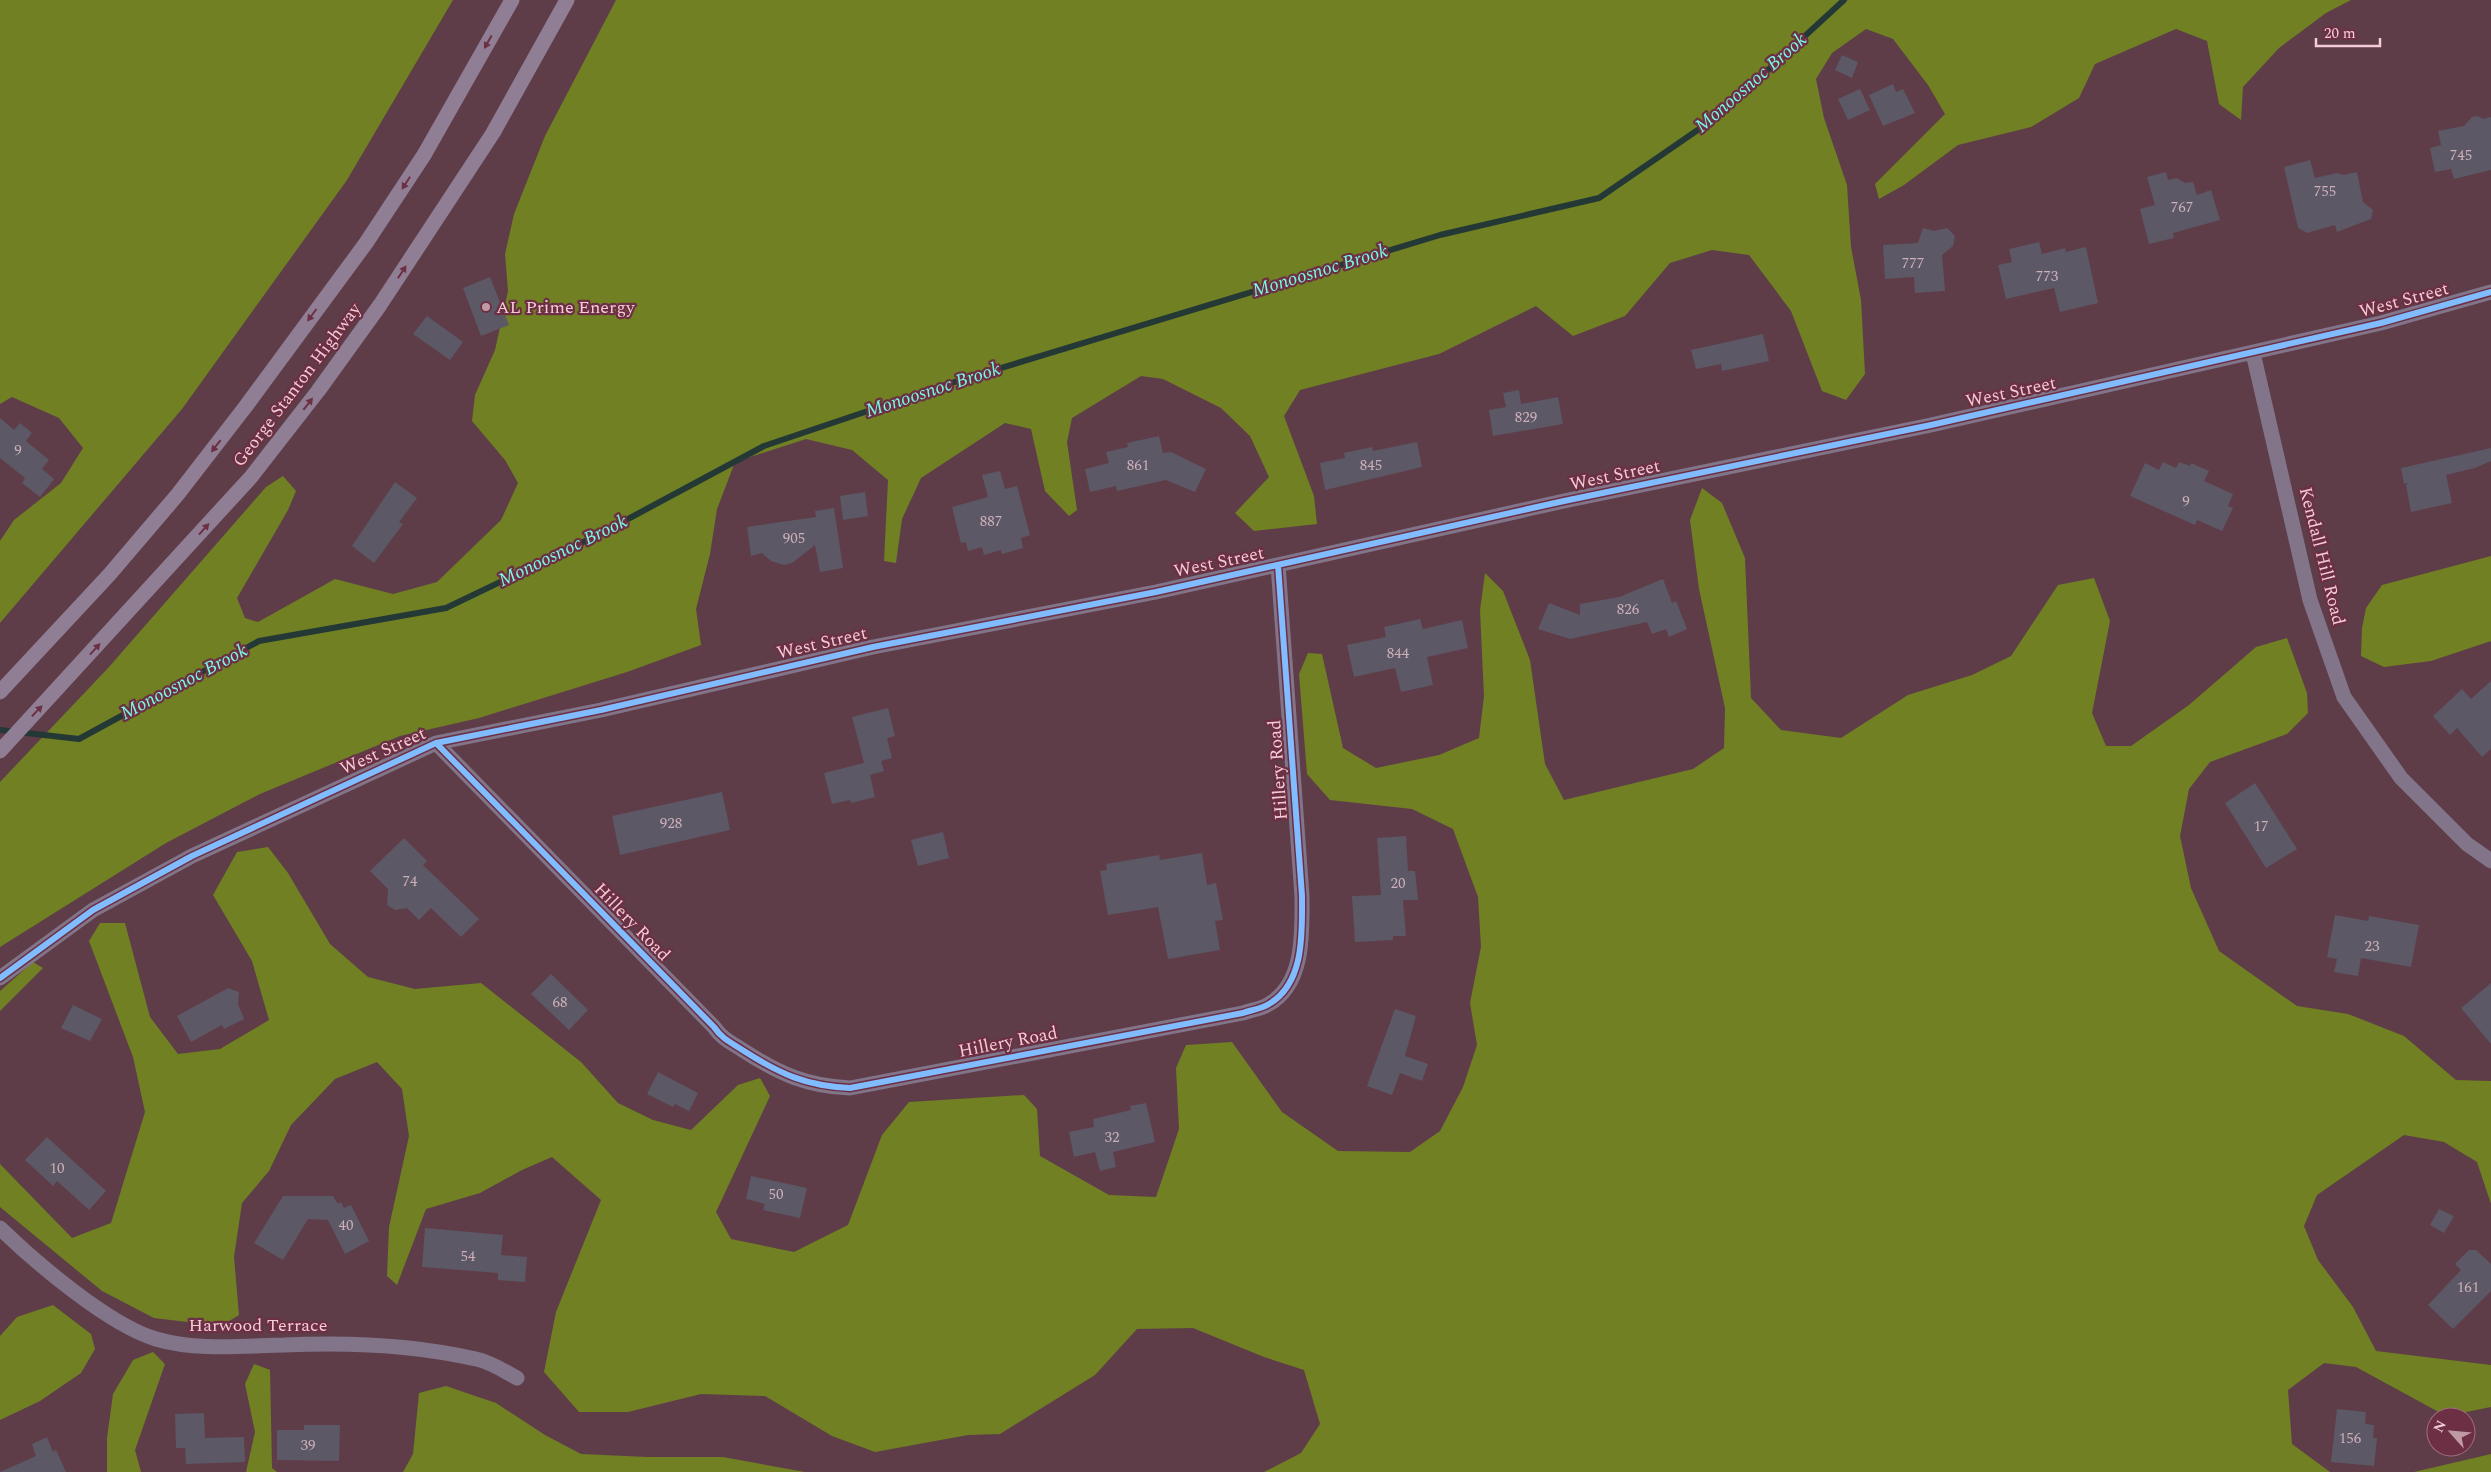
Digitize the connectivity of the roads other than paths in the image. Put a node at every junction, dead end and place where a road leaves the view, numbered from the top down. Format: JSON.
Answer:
{"nodes":[{"id":1,"x":512,"y":0,"type":"edge"},
{"id":2,"x":567,"y":0,"type":"edge"},
{"id":3,"x":2491,"y":292,"type":"edge"},
{"id":4,"x":2253,"y":353,"type":"junction"},
{"id":5,"x":1278,"y":565,"type":"junction"},
{"id":6,"x":0,"y":692,"type":"edge"},
{"id":7,"x":436,"y":743,"type":"junction"},
{"id":8,"x":0,"y":751,"type":"edge"},
{"id":9,"x":2491,"y":861,"type":"edge"},
{"id":10,"x":0,"y":978,"type":"edge"},
{"id":11,"x":0,"y":1228,"type":"edge"},
{"id":12,"x":517,"y":1378,"type":"dead end"}],
"edges":[{"from":1,"to":6,"type":"highway","name":"George Stanton Highway","one_way":true},
{"from":8,"to":2,"type":"highway","name":"George Stanton Highway","one_way":true},
{"from":3,"to":4,"type":"street","name":"West Street"},
{"from":4,"to":5,"type":"street","name":"West Street"},
{"from":4,"to":9,"type":"street","name":"Kendall Hill Road"},
{"from":5,"to":7,"type":"street","name":"West Street"},
{"from":5,"to":7,"type":"street","name":"Hillery Road"},
{"from":7,"to":10,"type":"street","name":"West Street"},
{"from":11,"to":12,"type":"street","name":"Harwood Terrace"}]}
